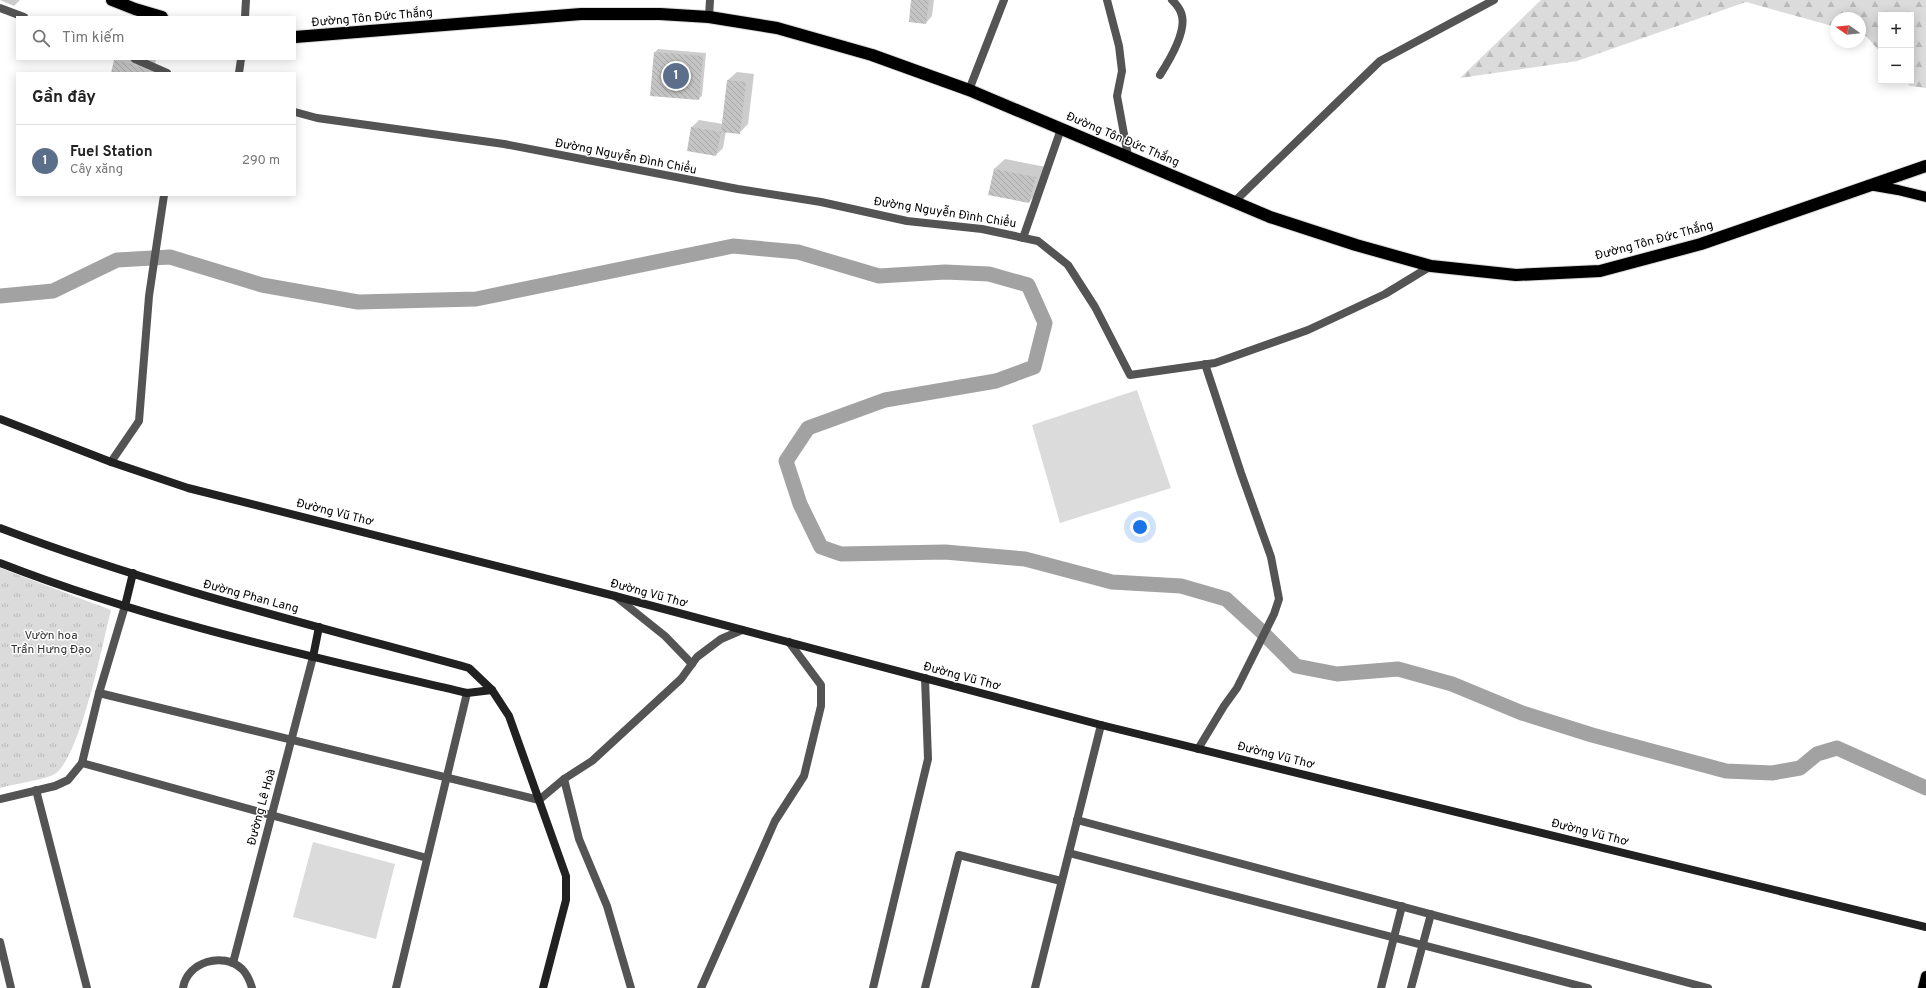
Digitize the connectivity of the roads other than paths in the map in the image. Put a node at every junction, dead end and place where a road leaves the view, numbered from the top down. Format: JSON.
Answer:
{"nodes":[{"id":1,"x":112,"y":0,"type":"edge"},
{"id":2,"x":246,"y":0,"type":"edge"},
{"id":3,"x":710,"y":0,"type":"edge"},
{"id":4,"x":1004,"y":0,"type":"edge"},
{"id":5,"x":1107,"y":0,"type":"edge"},
{"id":6,"x":1172,"y":0,"type":"edge"},
{"id":7,"x":1494,"y":0,"type":"edge"},
{"id":8,"x":0,"y":8,"type":"edge"},
{"id":9,"x":21,"y":16,"type":"edge"},
{"id":10,"x":159,"y":16,"type":"edge"},
{"id":11,"x":245,"y":16,"type":"edge"},
{"id":12,"x":710,"y":17,"type":"junction"},
{"id":13,"x":296,"y":37,"type":"edge"},
{"id":14,"x":137,"y":60,"type":"edge"},
{"id":15,"x":241,"y":60,"type":"edge"},
{"id":16,"x":165,"y":72,"type":"edge"},
{"id":17,"x":239,"y":72,"type":"edge"},
{"id":18,"x":1160,"y":75,"type":"dead end"},
{"id":19,"x":969,"y":90,"type":"junction"},
{"id":20,"x":296,"y":112,"type":"edge"},
{"id":21,"x":1061,"y":129,"type":"junction"},
{"id":22,"x":1128,"y":156,"type":"junction"},
{"id":23,"x":1926,"y":166,"type":"edge"},
{"id":24,"x":1870,"y":185,"type":"junction"},
{"id":25,"x":164,"y":196,"type":"edge"},
{"id":26,"x":1926,"y":197,"type":"edge"},
{"id":27,"x":1234,"y":202,"type":"junction"},
{"id":28,"x":1023,"y":238,"type":"junction"},
{"id":29,"x":1432,"y":266,"type":"junction"},
{"id":30,"x":1205,"y":364,"type":"junction"},
{"id":31,"x":0,"y":419,"type":"edge"},
{"id":32,"x":111,"y":462,"type":"junction"},
{"id":33,"x":0,"y":528,"type":"edge"},
{"id":34,"x":0,"y":563,"type":"edge"},
{"id":35,"x":133,"y":573,"type":"junction"},
{"id":36,"x":615,"y":596,"type":"junction"},
{"id":37,"x":125,"y":606,"type":"junction"},
{"id":38,"x":319,"y":627,"type":"junction"},
{"id":39,"x":742,"y":630,"type":"junction"},
{"id":40,"x":789,"y":642,"type":"junction"},
{"id":41,"x":313,"y":657,"type":"junction"},
{"id":42,"x":692,"y":664,"type":"junction"},
{"id":43,"x":926,"y":678,"type":"junction"},
{"id":44,"x":492,"y":690,"type":"junction"},
{"id":45,"x":99,"y":693,"type":"junction"},
{"id":46,"x":467,"y":693,"type":"junction"},
{"id":47,"x":1101,"y":725,"type":"junction"},
{"id":48,"x":291,"y":740,"type":"junction"},
{"id":49,"x":1198,"y":748,"type":"junction"},
{"id":50,"x":82,"y":763,"type":"junction"},
{"id":51,"x":447,"y":778,"type":"junction"},
{"id":52,"x":564,"y":778,"type":"junction"},
{"id":53,"x":36,"y":790,"type":"junction"},
{"id":54,"x":0,"y":799,"type":"edge"},
{"id":55,"x":539,"y":800,"type":"junction"},
{"id":56,"x":271,"y":815,"type":"junction"},
{"id":57,"x":1077,"y":820,"type":"junction"},
{"id":58,"x":1069,"y":853,"type":"junction"},
{"id":59,"x":427,"y":858,"type":"junction"},
{"id":60,"x":1062,"y":881,"type":"junction"},
{"id":61,"x":1402,"y":906,"type":"junction"},
{"id":62,"x":1431,"y":914,"type":"junction"},
{"id":63,"x":1926,"y":927,"type":"edge"},
{"id":64,"x":1394,"y":936,"type":"junction"},
{"id":65,"x":0,"y":942,"type":"edge"},
{"id":66,"x":1423,"y":944,"type":"junction"},
{"id":67,"x":233,"y":963,"type":"junction"},
{"id":68,"x":1926,"y":976,"type":"edge"},
{"id":69,"x":11,"y":988,"type":"edge"},
{"id":70,"x":87,"y":988,"type":"edge"},
{"id":71,"x":183,"y":988,"type":"edge"},
{"id":72,"x":252,"y":988,"type":"edge"},
{"id":73,"x":396,"y":988,"type":"edge"},
{"id":74,"x":543,"y":988,"type":"edge"},
{"id":75,"x":631,"y":988,"type":"edge"},
{"id":76,"x":701,"y":988,"type":"edge"},
{"id":77,"x":873,"y":988,"type":"edge"},
{"id":78,"x":925,"y":988,"type":"edge"},
{"id":79,"x":1035,"y":988,"type":"edge"},
{"id":80,"x":1381,"y":988,"type":"edge"},
{"id":81,"x":1411,"y":988,"type":"edge"},
{"id":82,"x":1588,"y":988,"type":"edge"},
{"id":83,"x":1708,"y":988,"type":"edge"},
{"id":84,"x":1923,"y":988,"type":"edge"}],
"edges":[{"from":1,"to":10,"type":"highway"},
{"from":2,"to":11,"type":"street"},
{"from":3,"to":12,"type":"street"},
{"from":4,"to":19,"type":"street"},
{"from":5,"to":22,"type":"street"},
{"from":6,"to":18,"type":"street"},
{"from":7,"to":27,"type":"street"},
{"from":8,"to":9,"type":"street"},
{"from":12,"to":13,"type":"highway","name":"Đường Tôn Đức Thắng"},
{"from":12,"to":19,"type":"highway","name":"Đường Tôn Đức Thắng"},
{"from":14,"to":16,"type":"street"},
{"from":15,"to":17,"type":"street"},
{"from":19,"to":21,"type":"highway","name":"Đường Tôn Đức Thắng"},
{"from":20,"to":28,"type":"street","name":"Đường Nguyễn Đình Chiểu"},
{"from":21,"to":22,"type":"highway","name":"Đường Tôn Đức Thắng"},
{"from":21,"to":28,"type":"street"},
{"from":22,"to":27,"type":"highway","name":"Đường Tôn Đức Thắng"},
{"from":23,"to":24,"type":"highway","name":"Đường Tôn Đức Thắng"},
{"from":24,"to":26,"type":"main road"},
{"from":24,"to":29,"type":"highway","name":"Đường Tôn Đức Thắng"},
{"from":25,"to":32,"type":"street"},
{"from":27,"to":29,"type":"highway","name":"Đường Tôn Đức Thắng"},
{"from":28,"to":30,"type":"street","name":"Đường Nguyễn Đình Chiểu"},
{"from":29,"to":30,"type":"street","name":"Đường Nguyễn Đình Chiểu"},
{"from":30,"to":49,"type":"street"},
{"from":31,"to":32,"type":"main road","name":"Đường Vũ Thơ"},
{"from":32,"to":36,"type":"main road","name":"Đường Vũ Thơ"},
{"from":33,"to":35,"type":"main road","name":"Đường Phan Lang"},
{"from":34,"to":37,"type":"main road"},
{"from":35,"to":37,"type":"main road"},
{"from":35,"to":38,"type":"main road","name":"Đường Phan Lang"},
{"from":36,"to":39,"type":"main road","name":"Đường Vũ Thơ"},
{"from":36,"to":42,"type":"street"},
{"from":37,"to":41,"type":"main road"},
{"from":37,"to":45,"type":"street"},
{"from":38,"to":41,"type":"main road"},
{"from":38,"to":44,"type":"main road","name":"Đường Phan Lang"},
{"from":39,"to":40,"type":"main road","name":"Đường Vũ Thơ"},
{"from":39,"to":42,"type":"street"},
{"from":40,"to":43,"type":"main road","name":"Đường Vũ Thơ"},
{"from":40,"to":76,"type":"street"},
{"from":41,"to":46,"type":"main road"},
{"from":41,"to":48,"type":"street","name":"Đường Lê Hoà"},
{"from":42,"to":52,"type":"street"},
{"from":43,"to":47,"type":"main road","name":"Đường Vũ Thơ"},
{"from":43,"to":77,"type":"street"},
{"from":44,"to":46,"type":"main road"},
{"from":44,"to":55,"type":"main road","name":"Đường Phan Lang"},
{"from":45,"to":48,"type":"street"},
{"from":45,"to":50,"type":"street"},
{"from":46,"to":51,"type":"street"},
{"from":47,"to":49,"type":"main road","name":"Đường Vũ Thơ"},
{"from":47,"to":57,"type":"street"},
{"from":48,"to":51,"type":"street"},
{"from":48,"to":56,"type":"street","name":"Đường Lê Hoà"},
{"from":49,"to":63,"type":"main road","name":"Đường Vũ Thơ"},
{"from":50,"to":53,"type":"street"},
{"from":50,"to":56,"type":"street"},
{"from":51,"to":55,"type":"street"},
{"from":51,"to":59,"type":"street"},
{"from":52,"to":55,"type":"street"},
{"from":52,"to":75,"type":"street"},
{"from":53,"to":54,"type":"street"},
{"from":53,"to":70,"type":"street"},
{"from":55,"to":74,"type":"main road","name":"Đường Phan Lang"},
{"from":56,"to":59,"type":"street"},
{"from":56,"to":67,"type":"street","name":"Đường Lê Hoà"},
{"from":57,"to":58,"type":"street"},
{"from":57,"to":61,"type":"street"},
{"from":58,"to":60,"type":"street"},
{"from":58,"to":64,"type":"street"},
{"from":59,"to":73,"type":"street"},
{"from":60,"to":78,"type":"street"},
{"from":60,"to":79,"type":"street"},
{"from":61,"to":62,"type":"street"},
{"from":61,"to":64,"type":"street"},
{"from":62,"to":66,"type":"street"},
{"from":62,"to":83,"type":"street"},
{"from":64,"to":66,"type":"street"},
{"from":64,"to":80,"type":"street"},
{"from":65,"to":69,"type":"street"},
{"from":66,"to":81,"type":"street"},
{"from":66,"to":82,"type":"street"},
{"from":67,"to":71,"type":"street"},
{"from":67,"to":72,"type":"street"},
{"from":68,"to":84,"type":"main road"}]}
